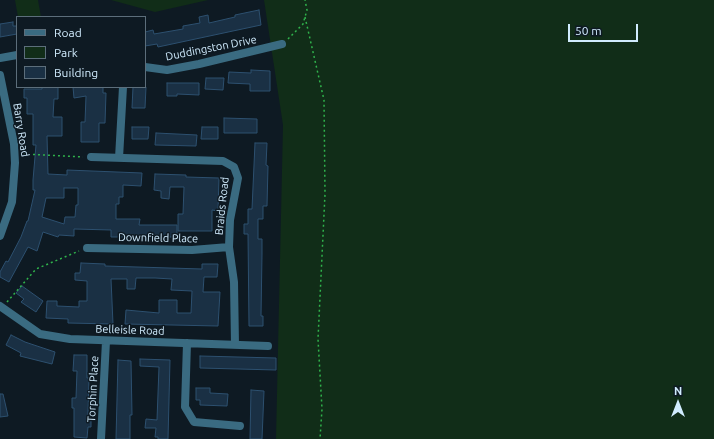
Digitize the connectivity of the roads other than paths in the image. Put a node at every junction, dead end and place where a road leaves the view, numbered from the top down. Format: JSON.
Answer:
{"nodes":[{"id":1,"x":282,"y":44,"type":"road end"},
{"id":2,"x":16,"y":55,"type":"edge"},
{"id":3,"x":0,"y":58,"type":"edge"},
{"id":4,"x":146,"y":67,"type":"edge"},
{"id":5,"x":0,"y":75,"type":"edge"},
{"id":6,"x":123,"y":88,"type":"edge"},
{"id":7,"x":91,"y":157,"type":"road end"},
{"id":8,"x":119,"y":158,"type":"junction"},
{"id":9,"x":0,"y":236,"type":"edge"},
{"id":10,"x":229,"y":247,"type":"junction"},
{"id":11,"x":87,"y":248,"type":"road end"},
{"id":12,"x":1,"y":307,"type":"edge"},
{"id":13,"x":106,"y":340,"type":"junction"},
{"id":14,"x":187,"y":343,"type":"junction"},
{"id":15,"x":235,"y":345,"type":"junction"},
{"id":16,"x":268,"y":346,"type":"dead end"},
{"id":17,"x":240,"y":426,"type":"dead end"},
{"id":18,"x":101,"y":439,"type":"edge"}],
"edges":[{"from":1,"to":4,"type":"street","name":"Duddingston Drive"},
{"from":2,"to":3,"type":"street"},
{"from":5,"to":9,"type":"street","name":"Barry Road"},
{"from":6,"to":8,"type":"street"},
{"from":7,"to":8,"type":"street","name":"Braids Road"},
{"from":8,"to":10,"type":"street","name":"Braids Road"},
{"from":10,"to":11,"type":"street","name":"Downfield Place"},
{"from":10,"to":15,"type":"street","name":"Braids Road"},
{"from":12,"to":13,"type":"street","name":"Belleisle Road"},
{"from":13,"to":14,"type":"street","name":"Belleisle Road"},
{"from":13,"to":18,"type":"street","name":"Torphin Place"},
{"from":14,"to":15,"type":"street","name":"Belleisle Road"},
{"from":14,"to":17,"type":"street"},
{"from":15,"to":16,"type":"street","name":"Belleisle Road"}]}
